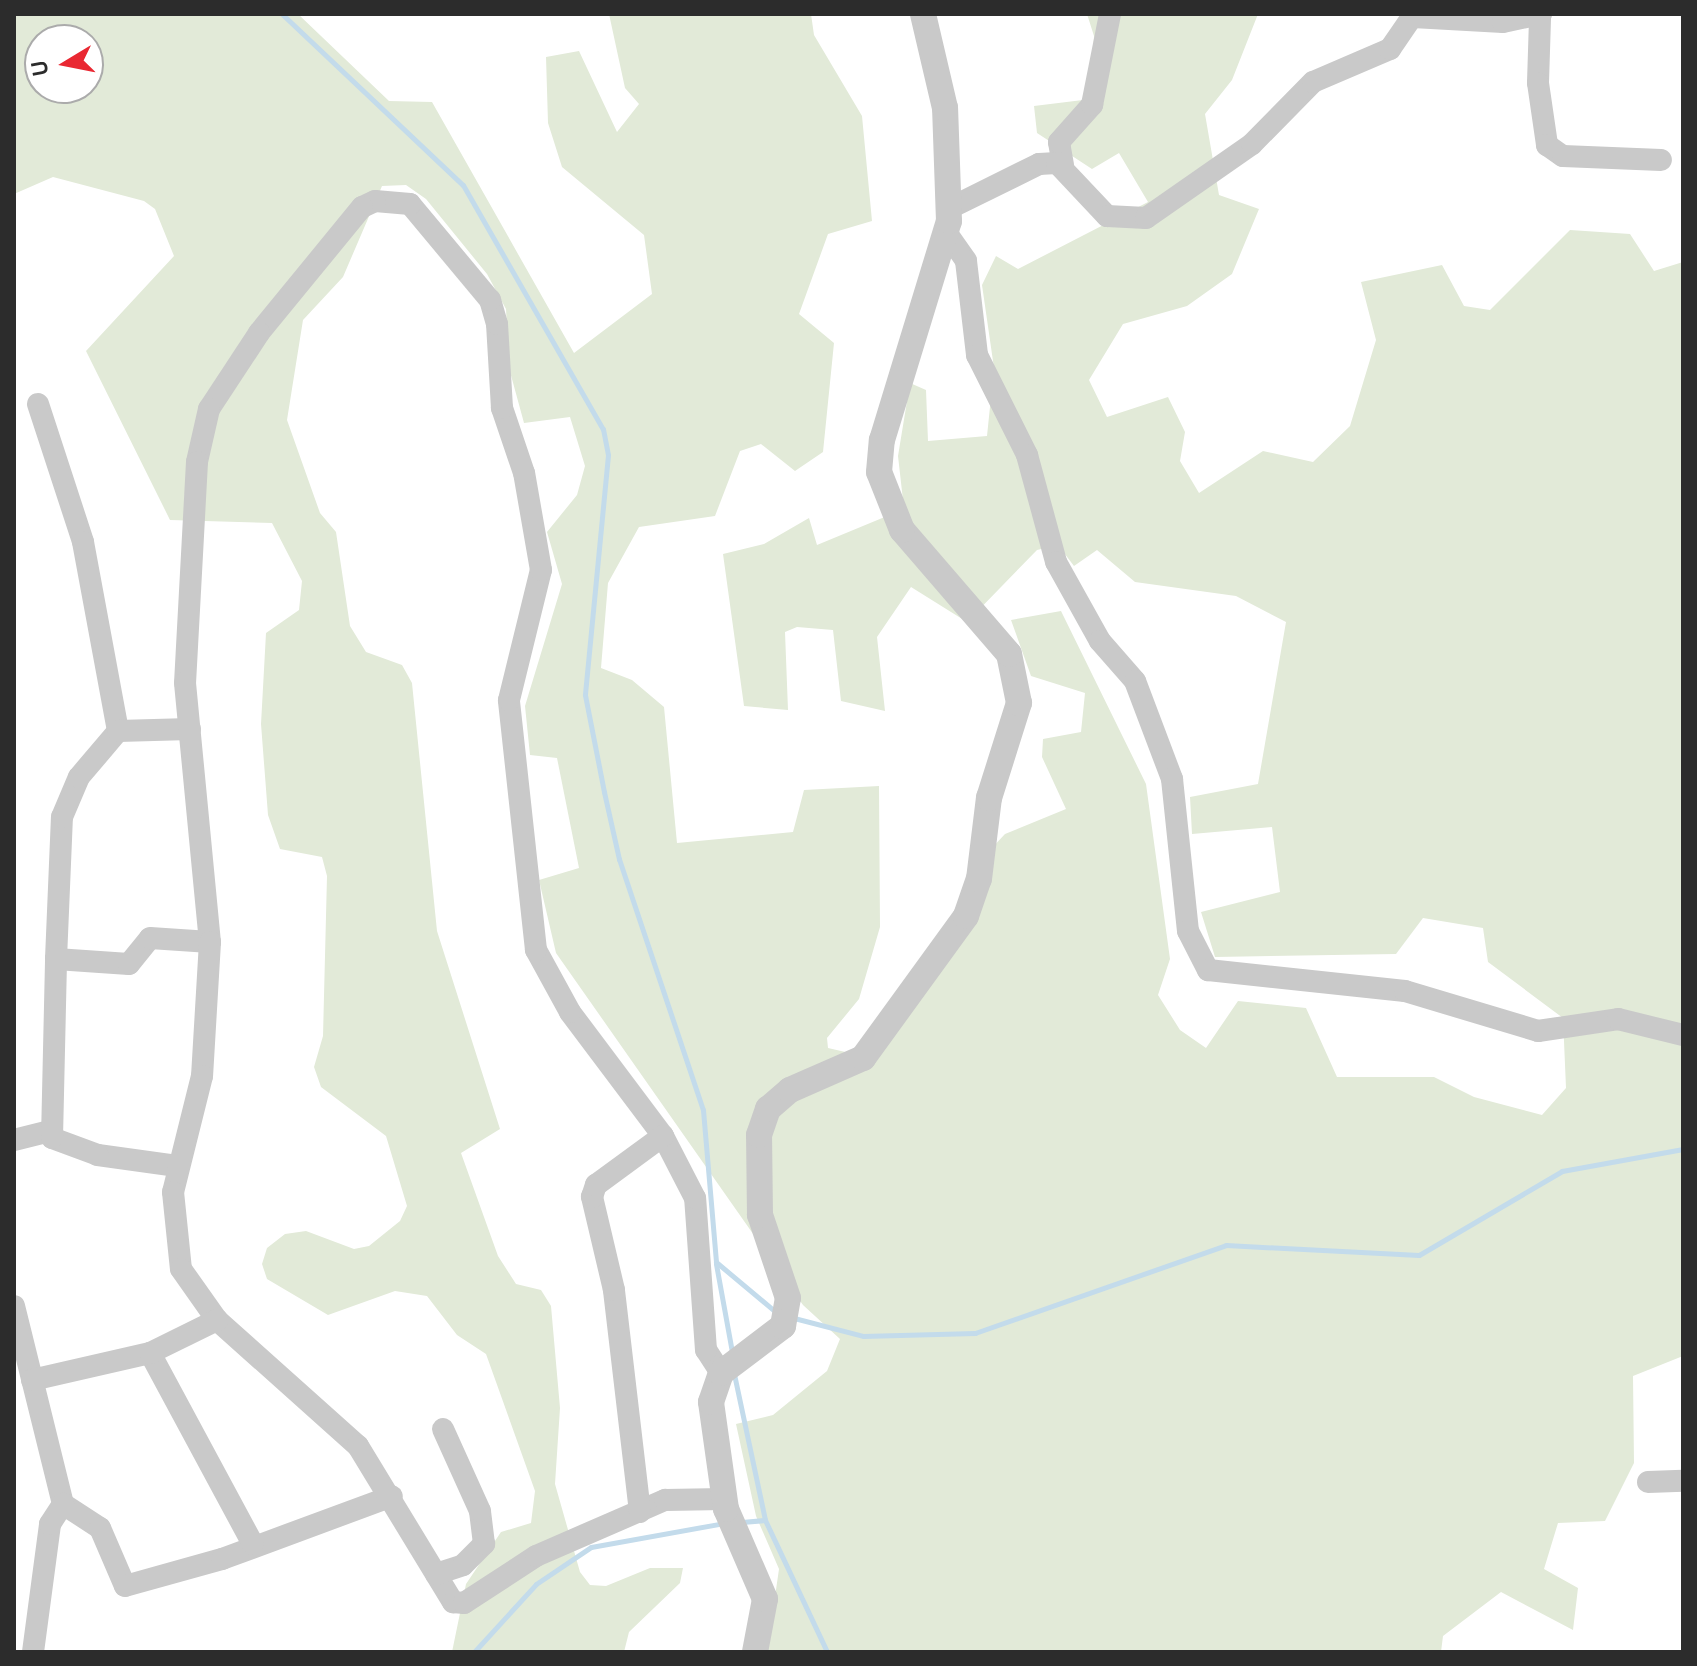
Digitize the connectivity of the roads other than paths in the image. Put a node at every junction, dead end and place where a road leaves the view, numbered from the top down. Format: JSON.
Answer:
{"nodes":[{"id":1,"x":923,"y":14,"type":"edge"},
{"id":2,"x":1110,"y":14,"type":"edge"},
{"id":3,"x":1414,"y":16,"type":"edge"},
{"id":4,"x":1540,"y":17,"type":"edge"},
{"id":5,"x":1661,"y":160,"type":"dead end"},
{"id":6,"x":1063,"y":165,"type":"junction"},
{"id":7,"x":948,"y":220,"type":"junction"},
{"id":8,"x":38,"y":404,"type":"dead end"},
{"id":9,"x":190,"y":729,"type":"junction"},
{"id":10,"x":118,"y":731,"type":"junction"},
{"id":11,"x":210,"y":942,"type":"junction"},
{"id":12,"x":56,"y":959,"type":"junction"},
{"id":13,"x":1683,"y":1035,"type":"edge"},
{"id":14,"x":49,"y":1131,"type":"junction"},
{"id":15,"x":663,"y":1136,"type":"junction"},
{"id":16,"x":14,"y":1140,"type":"edge"},
{"id":17,"x":177,"y":1166,"type":"junction"},
{"id":18,"x":14,"y":1306,"type":"edge"},
{"id":19,"x":217,"y":1320,"type":"junction"},
{"id":20,"x":150,"y":1353,"type":"junction"},
{"id":21,"x":721,"y":1373,"type":"junction"},
{"id":22,"x":32,"y":1380,"type":"junction"},
{"id":23,"x":443,"y":1429,"type":"dead end"},
{"id":24,"x":1683,"y":1481,"type":"edge"},
{"id":25,"x":1648,"y":1482,"type":"dead end"},
{"id":26,"x":392,"y":1496,"type":"junction"},
{"id":27,"x":63,"y":1504,"type":"junction"},
{"id":28,"x":725,"y":1504,"type":"junction"},
{"id":29,"x":640,"y":1512,"type":"junction"},
{"id":30,"x":253,"y":1544,"type":"junction"},
{"id":31,"x":436,"y":1574,"type":"junction"},
{"id":32,"x":33,"y":1652,"type":"edge"},
{"id":33,"x":755,"y":1652,"type":"edge"}],
"edges":[{"from":1,"to":7,"type":"street"},
{"from":2,"to":6,"type":"street"},
{"from":3,"to":4,"type":"street"},
{"from":3,"to":6,"type":"street"},
{"from":4,"to":5,"type":"street"},
{"from":6,"to":7,"type":"street"},
{"from":7,"to":13,"type":"street"},
{"from":7,"to":21,"type":"street"},
{"from":8,"to":10,"type":"street"},
{"from":9,"to":10,"type":"street"},
{"from":9,"to":11,"type":"street"},
{"from":9,"to":15,"type":"street"},
{"from":10,"to":12,"type":"street"},
{"from":11,"to":12,"type":"street"},
{"from":11,"to":17,"type":"street"},
{"from":12,"to":14,"type":"street"},
{"from":14,"to":16,"type":"street"},
{"from":14,"to":17,"type":"street"},
{"from":15,"to":21,"type":"street"},
{"from":15,"to":29,"type":"street"},
{"from":17,"to":19,"type":"street"},
{"from":18,"to":22,"type":"street"},
{"from":19,"to":20,"type":"street"},
{"from":19,"to":26,"type":"street"},
{"from":20,"to":22,"type":"street"},
{"from":20,"to":30,"type":"street"},
{"from":21,"to":28,"type":"street"},
{"from":22,"to":27,"type":"street"},
{"from":23,"to":31,"type":"street"},
{"from":24,"to":25,"type":"street"},
{"from":26,"to":30,"type":"street"},
{"from":26,"to":31,"type":"street"},
{"from":27,"to":30,"type":"street"},
{"from":27,"to":32,"type":"street"},
{"from":28,"to":29,"type":"street"},
{"from":28,"to":33,"type":"street"},
{"from":29,"to":31,"type":"street"}]}
